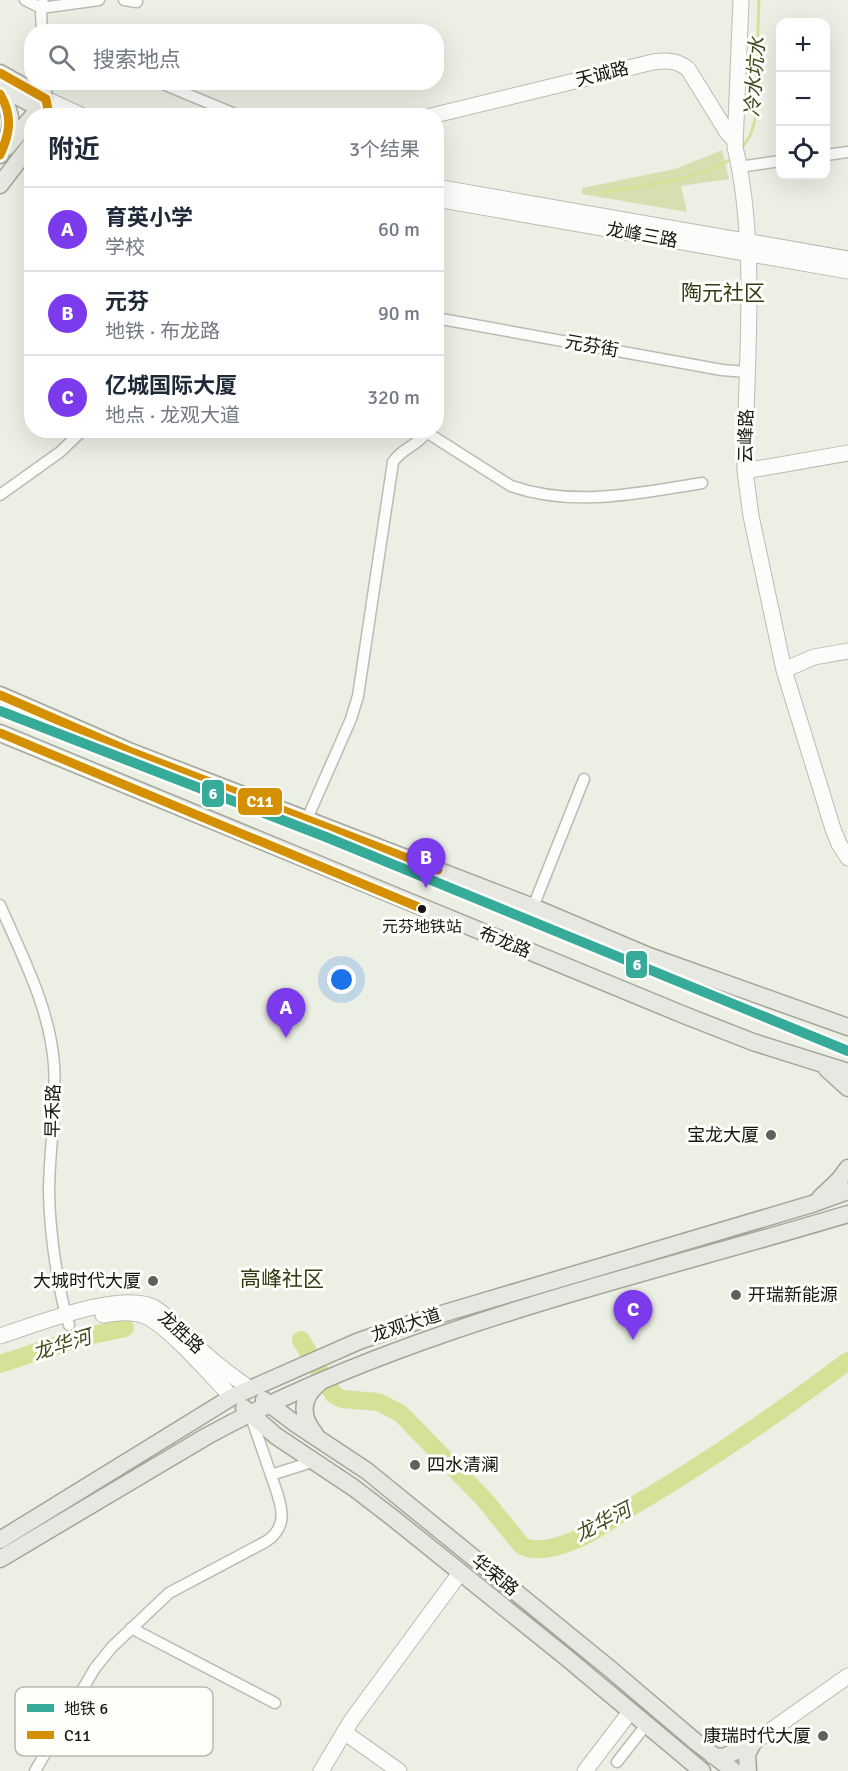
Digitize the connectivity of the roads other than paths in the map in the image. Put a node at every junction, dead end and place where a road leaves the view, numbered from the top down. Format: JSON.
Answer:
{"nodes":[{"id":1,"x":25,"y":0,"type":"edge"},
{"id":2,"x":99,"y":0,"type":"edge"},
{"id":3,"x":124,"y":0,"type":"edge"},
{"id":4,"x":741,"y":0,"type":"edge"},
{"id":5,"x":137,"y":2,"type":"dead end"},
{"id":6,"x":43,"y":4,"type":"edge"},
{"id":7,"x":42,"y":24,"type":"edge"},
{"id":8,"x":0,"y":73,"type":"edge"},
{"id":9,"x":0,"y":87,"type":"edge"},
{"id":10,"x":177,"y":90,"type":"edge"},
{"id":11,"x":0,"y":94,"type":"edge"},
{"id":12,"x":41,"y":108,"type":"edge"},
{"id":13,"x":42,"y":108,"type":"edge"},
{"id":14,"x":221,"y":108,"type":"edge"},
{"id":15,"x":444,"y":113,"type":"edge"},
{"id":16,"x":24,"y":129,"type":"edge"},
{"id":17,"x":848,"y":152,"type":"edge"},
{"id":18,"x":24,"y":154,"type":"edge"},
{"id":19,"x":737,"y":154,"type":"junction"},
{"id":20,"x":830,"y":154,"type":"edge"},
{"id":21,"x":0,"y":155,"type":"edge"},
{"id":22,"x":776,"y":160,"type":"edge"},
{"id":23,"x":0,"y":185,"type":"edge"},
{"id":24,"x":444,"y":189,"type":"edge"},
{"id":25,"x":444,"y":200,"type":"edge"},
{"id":26,"x":747,"y":248,"type":"junction"},
{"id":27,"x":848,"y":259,"type":"edge"},
{"id":28,"x":848,"y":271,"type":"edge"},
{"id":29,"x":444,"y":319,"type":"edge"},
{"id":30,"x":747,"y":372,"type":"junction"},
{"id":31,"x":75,"y":438,"type":"edge"},
{"id":32,"x":421,"y":438,"type":"edge"},
{"id":33,"x":434,"y":438,"type":"edge"},
{"id":34,"x":848,"y":453,"type":"edge"},
{"id":35,"x":745,"y":471,"type":"junction"},
{"id":36,"x":702,"y":483,"type":"dead end"},
{"id":37,"x":0,"y":495,"type":"edge"},
{"id":38,"x":848,"y":651,"type":"edge"},
{"id":39,"x":784,"y":670,"type":"junction"},
{"id":40,"x":0,"y":695,"type":"edge"},
{"id":41,"x":0,"y":733,"type":"edge"},
{"id":42,"x":584,"y":779,"type":"dead end"},
{"id":43,"x":307,"y":819,"type":"junction"},
{"id":44,"x":848,"y":858,"type":"edge"},
{"id":45,"x":0,"y":905,"type":"edge"},
{"id":46,"x":533,"y":907,"type":"junction"},
{"id":47,"x":848,"y":1027,"type":"edge"},
{"id":48,"x":821,"y":1064,"type":"junction"},
{"id":49,"x":848,"y":1072,"type":"edge"},
{"id":50,"x":848,"y":1088,"type":"edge"},
{"id":51,"x":848,"y":1168,"type":"edge"},
{"id":52,"x":848,"y":1191,"type":"edge"},
{"id":53,"x":812,"y":1204,"type":"junction"},
{"id":54,"x":848,"y":1214,"type":"edge"},
{"id":55,"x":67,"y":1320,"type":"junction"},
{"id":56,"x":0,"y":1336,"type":"edge"},
{"id":57,"x":0,"y":1346,"type":"edge"},
{"id":58,"x":249,"y":1388,"type":"junction"},
{"id":59,"x":310,"y":1388,"type":"junction"},
{"id":60,"x":232,"y":1397,"type":"junction"},
{"id":61,"x":270,"y":1404,"type":"junction"},
{"id":62,"x":250,"y":1414,"type":"junction"},
{"id":63,"x":317,"y":1437,"type":"junction"},
{"id":64,"x":315,"y":1461,"type":"junction"},
{"id":65,"x":367,"y":1471,"type":"junction"},
{"id":66,"x":271,"y":1475,"type":"junction"},
{"id":67,"x":354,"y":1488,"type":"junction"},
{"id":68,"x":0,"y":1540,"type":"edge"},
{"id":69,"x":0,"y":1558,"type":"edge"},
{"id":70,"x":460,"y":1573,"type":"junction"},
{"id":71,"x":131,"y":1628,"type":"junction"},
{"id":72,"x":848,"y":1676,"type":"edge"},
{"id":73,"x":84,"y":1687,"type":"edge"},
{"id":74,"x":275,"y":1703,"type":"dead end"},
{"id":75,"x":630,"y":1712,"type":"junction"},
{"id":76,"x":646,"y":1725,"type":"junction"},
{"id":77,"x":344,"y":1732,"type":"junction"},
{"id":78,"x":753,"y":1743,"type":"junction"},
{"id":79,"x":44,"y":1756,"type":"edge"},
{"id":80,"x":713,"y":1756,"type":"junction"},
{"id":81,"x":617,"y":1762,"type":"dead end"},
{"id":82,"x":35,"y":1771,"type":"edge"},
{"id":83,"x":321,"y":1771,"type":"edge"},
{"id":84,"x":399,"y":1771,"type":"edge"},
{"id":85,"x":585,"y":1771,"type":"edge"},
{"id":86,"x":702,"y":1771,"type":"edge"},
{"id":87,"x":734,"y":1771,"type":"edge"},
{"id":88,"x":748,"y":1771,"type":"edge"}],
"edges":[{"from":1,"to":6,"type":"street"},
{"from":2,"to":6,"type":"street"},
{"from":3,"to":5,"type":"street"},
{"from":4,"to":19,"type":"street","name":"云峰路"},
{"from":6,"to":7,"type":"street"},
{"from":8,"to":13,"type":"main road"},
{"from":9,"to":12,"type":"main road"},
{"from":10,"to":14,"type":"street"},
{"from":11,"to":21,"type":"main road"},
{"from":15,"to":19,"type":"street","name":"天诚路"},
{"from":16,"to":21,"type":"main road"},
{"from":17,"to":20,"type":"street"},
{"from":18,"to":23,"type":"main road"},
{"from":19,"to":22,"type":"street"},
{"from":19,"to":26,"type":"street","name":"云峰路"},
{"from":24,"to":26,"type":"street","name":"龙峰三路"},
{"from":25,"to":26,"type":"street","name":"龙峰三路"},
{"from":26,"to":27,"type":"street","name":"龙峰三路"},
{"from":26,"to":28,"type":"street","name":"龙峰三路"},
{"from":26,"to":30,"type":"street","name":"云峰路"},
{"from":29,"to":30,"type":"street","name":"元芬街"},
{"from":30,"to":35,"type":"street","name":"云峰路"},
{"from":31,"to":37,"type":"street"},
{"from":32,"to":43,"type":"street"},
{"from":33,"to":36,"type":"street"},
{"from":34,"to":35,"type":"street"},
{"from":35,"to":39,"type":"street","name":"云峰路"},
{"from":38,"to":39,"type":"street"},
{"from":39,"to":44,"type":"street","name":"云峰路"},
{"from":40,"to":43,"type":"main road"},
{"from":41,"to":48,"type":"main road","name":"布龙路"},
{"from":42,"to":46,"type":"street"},
{"from":43,"to":46,"type":"main road"},
{"from":45,"to":55,"type":"street","name":"早禾路"},
{"from":46,"to":47,"type":"main road"},
{"from":48,"to":49,"type":"main road","name":"布龙路"},
{"from":48,"to":50,"type":"main road"},
{"from":51,"to":53,"type":"main road"},
{"from":52,"to":53,"type":"main road","name":"龙观大道"},
{"from":53,"to":58,"type":"main road","name":"龙观大道"},
{"from":54,"to":59,"type":"main road","name":"龙观大道"},
{"from":55,"to":56,"type":"street","name":"龙胜路"},
{"from":55,"to":57,"type":"street","name":"龙胜路"},
{"from":55,"to":58,"type":"street","name":"龙胜路"},
{"from":55,"to":60,"type":"street","name":"龙胜路"},
{"from":58,"to":60,"type":"main road","name":"龙观大道"},
{"from":58,"to":61,"type":"main road","name":"华荣路"},
{"from":59,"to":61,"type":"main road","name":"龙观大道"},
{"from":59,"to":63,"type":"main road"},
{"from":60,"to":62,"type":"main road","name":"华荣路"},
{"from":60,"to":68,"type":"main road","name":"龙观大道"},
{"from":61,"to":62,"type":"main road","name":"龙观大道"},
{"from":61,"to":63,"type":"main road","name":"华荣路"},
{"from":62,"to":64,"type":"main road","name":"华荣路"},
{"from":62,"to":66,"type":"street"},
{"from":62,"to":69,"type":"main road","name":"龙观大道"},
{"from":63,"to":65,"type":"main road","name":"华荣路"},
{"from":64,"to":66,"type":"street"},
{"from":64,"to":67,"type":"main road","name":"华荣路"},
{"from":65,"to":67,"type":"main road"},
{"from":65,"to":80,"type":"main road","name":"华荣路"},
{"from":66,"to":71,"type":"street"},
{"from":67,"to":70,"type":"main road","name":"华荣路"},
{"from":70,"to":75,"type":"main road","name":"华荣路"},
{"from":70,"to":77,"type":"street"},
{"from":71,"to":73,"type":"street"},
{"from":71,"to":74,"type":"street"},
{"from":72,"to":78,"type":"street"},
{"from":75,"to":76,"type":"main road","name":"华荣路"},
{"from":75,"to":85,"type":"street"},
{"from":76,"to":81,"type":"street"},
{"from":76,"to":86,"type":"main road","name":"华荣路"},
{"from":77,"to":83,"type":"street"},
{"from":77,"to":84,"type":"street"},
{"from":78,"to":80,"type":"main road"},
{"from":78,"to":88,"type":"main road"},
{"from":79,"to":82,"type":"street"},
{"from":80,"to":87,"type":"main road","name":"华荣路"}]}
